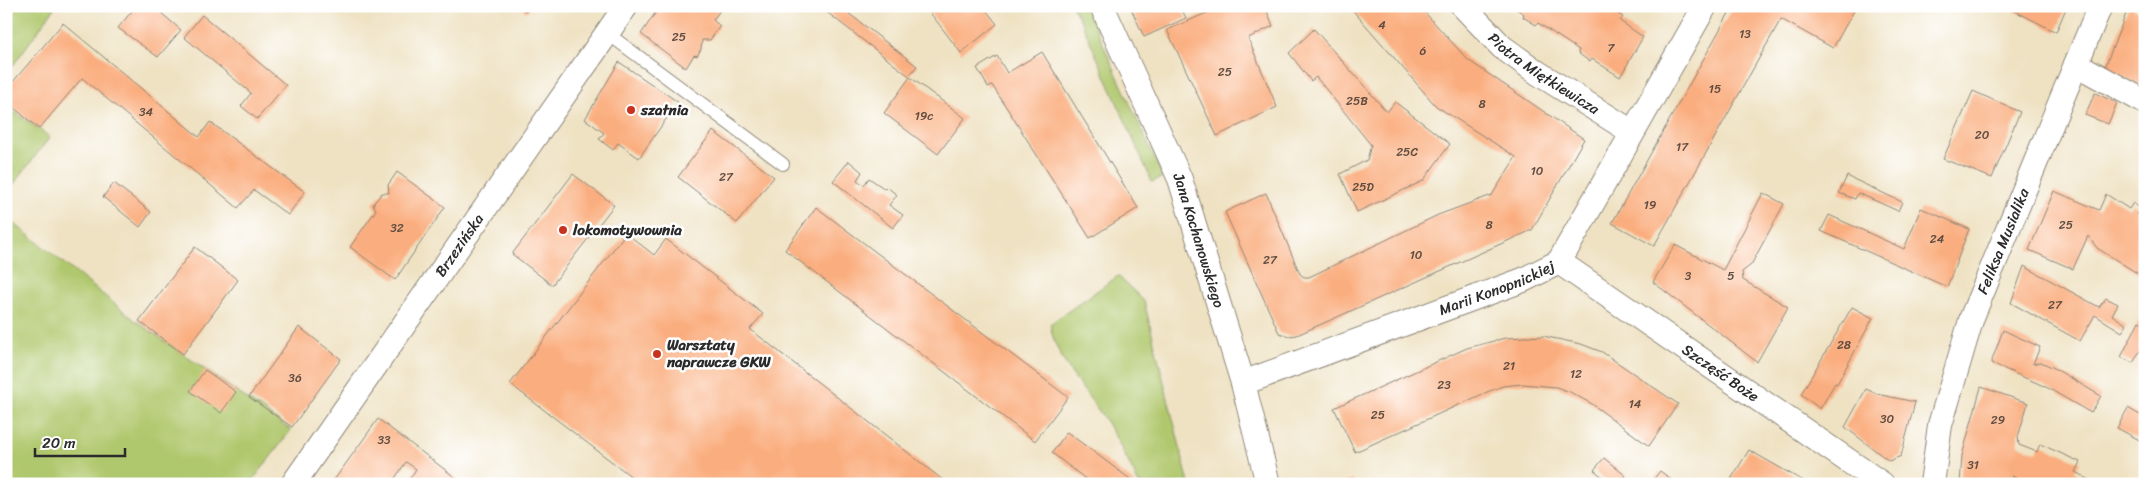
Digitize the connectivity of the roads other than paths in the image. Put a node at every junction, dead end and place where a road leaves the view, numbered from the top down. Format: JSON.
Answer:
{"nodes":[{"id":1,"x":626,"y":6,"type":"edge"},
{"id":2,"x":1102,"y":6,"type":"edge"},
{"id":3,"x":1463,"y":6,"type":"edge"},
{"id":4,"x":1705,"y":6,"type":"edge"},
{"id":5,"x":2100,"y":6,"type":"edge"},
{"id":6,"x":607,"y":33,"type":"junction"},
{"id":7,"x":2076,"y":64,"type":"junction"},
{"id":8,"x":2145,"y":102,"type":"edge"},
{"id":9,"x":1632,"y":132,"type":"junction"},
{"id":10,"x":783,"y":164,"type":"dead end"},
{"id":11,"x":1559,"y":262,"type":"junction"},
{"id":12,"x":1242,"y":383,"type":"junction"},
{"id":13,"x":293,"y":484,"type":"edge"},
{"id":14,"x":1268,"y":484,"type":"edge"},
{"id":15,"x":1882,"y":484,"type":"edge"},
{"id":16,"x":1932,"y":484,"type":"edge"}],
"edges":[{"from":1,"to":6,"type":"street","name":"Brzezińska"},
{"from":2,"to":12,"type":"street","name":"Jana Kochanowskiego"},
{"from":3,"to":9,"type":"street","name":"Piotra Miętkiewicza"},
{"from":4,"to":9,"type":"street","name":"Marii Konopnickiej"},
{"from":5,"to":7,"type":"street","name":"Feliksa Musialika"},
{"from":6,"to":10,"type":"lane"},
{"from":6,"to":13,"type":"street","name":"Brzezińska"},
{"from":7,"to":8,"type":"street"},
{"from":7,"to":16,"type":"street","name":"Feliksa Musialika"},
{"from":9,"to":11,"type":"street","name":"Marii Konopnickiej"},
{"from":11,"to":12,"type":"street","name":"Marii Konopnickiej"},
{"from":11,"to":15,"type":"street","name":"Szczęść Boże"},
{"from":12,"to":14,"type":"street","name":"Jana Kochanowskiego"}]}
